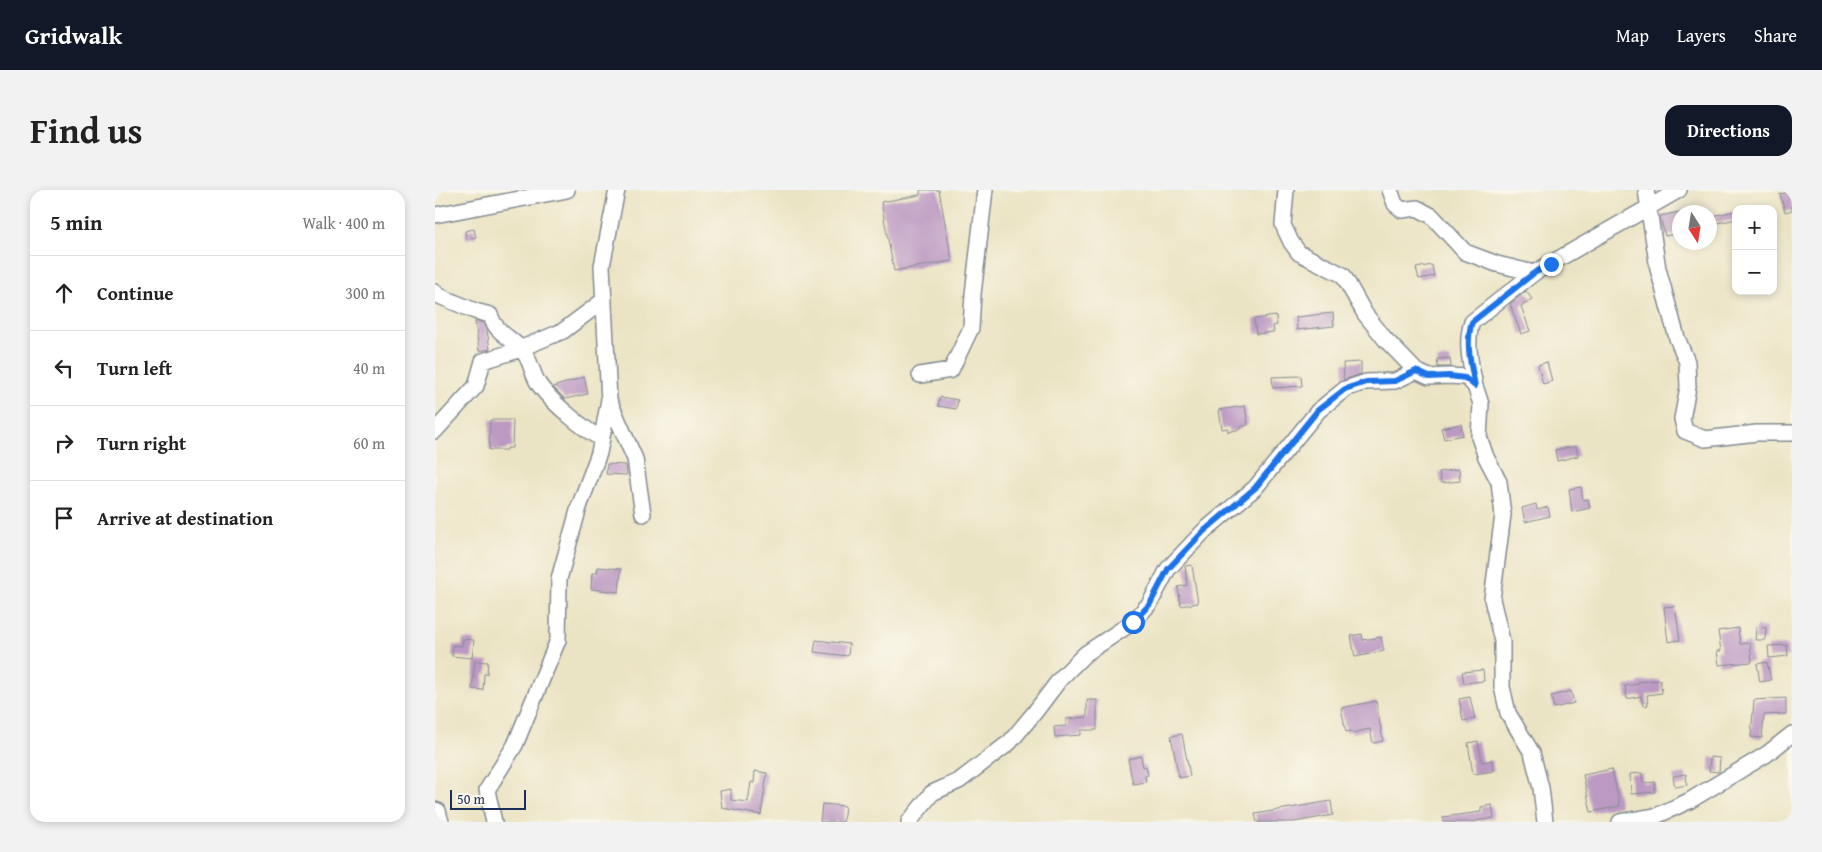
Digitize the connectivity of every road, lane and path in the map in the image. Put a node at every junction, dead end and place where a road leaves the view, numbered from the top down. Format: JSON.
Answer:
{"nodes":[{"id":1,"x":567,"y":190,"type":"edge"},
{"id":2,"x":617,"y":190,"type":"edge"},
{"id":3,"x":985,"y":190,"type":"edge"},
{"id":4,"x":1286,"y":190,"type":"edge"},
{"id":5,"x":1390,"y":190,"type":"edge"},
{"id":6,"x":1646,"y":190,"type":"edge"},
{"id":7,"x":1679,"y":190,"type":"edge"},
{"id":8,"x":1648,"y":208,"type":"junction"},
{"id":9,"x":435,"y":215,"type":"edge"},
{"id":10,"x":1534,"y":273,"type":"junction"},
{"id":11,"x":435,"y":292,"type":"edge"},
{"id":12,"x":604,"y":300,"type":"junction"},
{"id":13,"x":521,"y":348,"type":"junction"},
{"id":14,"x":1416,"y":371,"type":"junction"},
{"id":15,"x":920,"y":374,"type":"dead end"},
{"id":16,"x":1475,"y":386,"type":"junction"},
{"id":17,"x":609,"y":400,"type":"junction"},
{"id":18,"x":435,"y":431,"type":"edge"},
{"id":19,"x":1792,"y":433,"type":"edge"},
{"id":20,"x":602,"y":440,"type":"junction"},
{"id":21,"x":643,"y":514,"type":"dead end"},
{"id":22,"x":1792,"y":734,"type":"edge"},
{"id":23,"x":435,"y":810,"type":"edge"},
{"id":24,"x":441,"y":822,"type":"edge"},
{"id":25,"x":494,"y":822,"type":"edge"},
{"id":26,"x":909,"y":822,"type":"edge"},
{"id":27,"x":1545,"y":822,"type":"edge"},
{"id":28,"x":1620,"y":822,"type":"edge"}],
"edges":[{"from":1,"to":9,"type":"street"},
{"from":2,"to":12,"type":"street"},
{"from":3,"to":15,"type":"street"},
{"from":4,"to":14,"type":"street"},
{"from":5,"to":10,"type":"street"},
{"from":6,"to":8,"type":"street"},
{"from":7,"to":8,"type":"street"},
{"from":8,"to":10,"type":"street"},
{"from":8,"to":19,"type":"street"},
{"from":10,"to":16,"type":"street"},
{"from":11,"to":13,"type":"street"},
{"from":12,"to":13,"type":"street"},
{"from":12,"to":17,"type":"street"},
{"from":13,"to":18,"type":"street"},
{"from":13,"to":20,"type":"street"},
{"from":14,"to":16,"type":"street"},
{"from":14,"to":26,"type":"street"},
{"from":16,"to":27,"type":"street"},
{"from":17,"to":20,"type":"street"},
{"from":17,"to":21,"type":"street"},
{"from":20,"to":25,"type":"street"},
{"from":22,"to":28,"type":"street"},
{"from":23,"to":24,"type":"street"}]}
